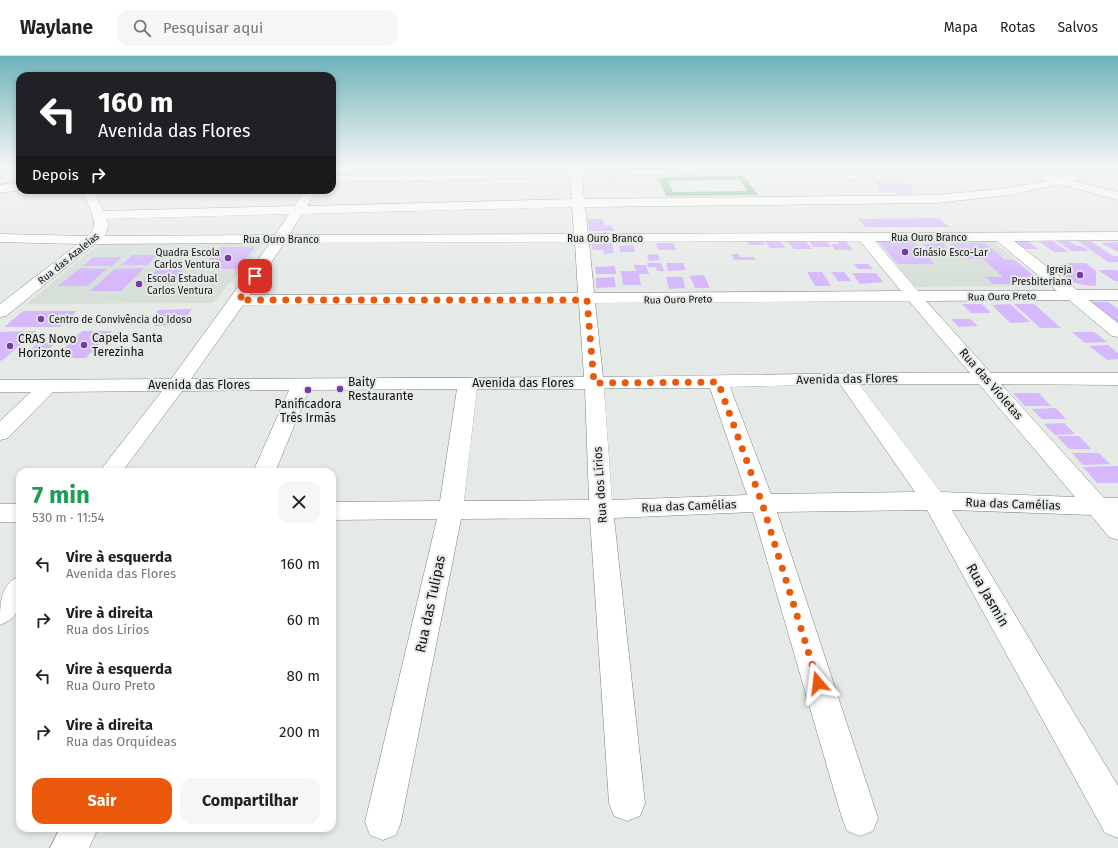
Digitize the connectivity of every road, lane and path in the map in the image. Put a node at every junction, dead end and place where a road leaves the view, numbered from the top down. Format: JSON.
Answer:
{"nodes":[{"id":1,"x":93,"y":203,"type":"edge"},
{"id":2,"x":302,"y":203,"type":"edge"},
{"id":3,"x":450,"y":203,"type":"edge"},
{"id":4,"x":578,"y":203,"type":"joint"},
{"id":5,"x":449,"y":206,"type":"junction"},
{"id":6,"x":298,"y":210,"type":"junction"},
{"id":7,"x":98,"y":215,"type":"junction"},
{"id":8,"x":1118,"y":236,"type":"edge"},
{"id":9,"x":864,"y":237,"type":"junction"},
{"id":10,"x":1001,"y":237,"type":"junction"},
{"id":11,"x":0,"y":238,"type":"edge"},
{"id":12,"x":580,"y":238,"type":"junction"},
{"id":13,"x":279,"y":239,"type":"junction"},
{"id":14,"x":92,"y":240,"type":"junction"},
{"id":15,"x":1073,"y":295,"type":"junction"},
{"id":16,"x":1118,"y":295,"type":"edge"},
{"id":17,"x":913,"y":296,"type":"junction"},
{"id":18,"x":0,"y":297,"type":"edge"},
{"id":19,"x":19,"y":297,"type":"junction"},
{"id":20,"x":239,"y":300,"type":"junction"},
{"id":21,"x":587,"y":300,"type":"junction"},
{"id":22,"x":0,"y":312,"type":"edge"},
{"id":23,"x":1118,"y":332,"type":"edge"},
{"id":24,"x":845,"y":378,"type":"junction"},
{"id":25,"x":987,"y":379,"type":"junction"},
{"id":26,"x":1118,"y":379,"type":"edge"},
{"id":27,"x":718,"y":382,"type":"junction"},
{"id":28,"x":468,"y":383,"type":"junction"},
{"id":29,"x":594,"y":383,"type":"junction"},
{"id":30,"x":301,"y":385,"type":"junction"},
{"id":31,"x":0,"y":386,"type":"edge"},
{"id":32,"x":48,"y":386,"type":"junction"},
{"id":33,"x":178,"y":386,"type":"junction"},
{"id":34,"x":0,"y":433,"type":"edge"},
{"id":35,"x":113,"y":468,"type":"edge"},
{"id":36,"x":266,"y":468,"type":"edge"},
{"id":37,"x":934,"y":501,"type":"junction"},
{"id":38,"x":762,"y":503,"type":"junction"},
{"id":39,"x":1108,"y":507,"type":"edge"},
{"id":40,"x":601,"y":509,"type":"junction"},
{"id":41,"x":451,"y":510,"type":"junction"},
{"id":42,"x":336,"y":511,"type":"edge"},
{"id":43,"x":0,"y":513,"type":"edge"},
{"id":44,"x":16,"y":513,"type":"edge"},
{"id":45,"x":1118,"y":530,"type":"edge"},
{"id":46,"x":16,"y":592,"type":"edge"},
{"id":47,"x":0,"y":613,"type":"edge"},
{"id":48,"x":627,"y":803,"type":"dead end"},
{"id":49,"x":860,"y":818,"type":"dead end"},
{"id":50,"x":1118,"y":820,"type":"edge"},
{"id":51,"x":383,"y":822,"type":"dead end"},
{"id":52,"x":78,"y":832,"type":"edge"},
{"id":53,"x":69,"y":848,"type":"edge"}],
"edges":[{"from":1,"to":7,"type":"street","name":"Rua das Azaleias"},
{"from":2,"to":6,"type":"street"},
{"from":3,"to":5,"type":"street"},
{"from":4,"to":5,"type":"street"},
{"from":4,"to":12,"type":"street","name":"Rua dos Lírios"},
{"from":5,"to":6,"type":"street"},
{"from":6,"to":7,"type":"street"},
{"from":6,"to":13,"type":"street"},
{"from":7,"to":14,"type":"street","name":"Rua das Azaleias"},
{"from":8,"to":10,"type":"street","name":"Rua Ouro Branco"},
{"from":9,"to":10,"type":"street","name":"Rua Ouro Branco"},
{"from":9,"to":12,"type":"street","name":"Rua Ouro Branco"},
{"from":9,"to":17,"type":"street","name":"Rua das Violetas"},
{"from":10,"to":15,"type":"street"},
{"from":11,"to":14,"type":"street","name":"Rua Ouro Branco"},
{"from":12,"to":13,"type":"street","name":"Rua Ouro Branco"},
{"from":12,"to":21,"type":"street","name":"Rua dos Lírios"},
{"from":13,"to":14,"type":"street","name":"Rua Ouro Branco"},
{"from":13,"to":20,"type":"street"},
{"from":14,"to":19,"type":"street","name":"Rua das Azaleias"},
{"from":15,"to":16,"type":"street","name":"Rua Ouro Preto"},
{"from":15,"to":17,"type":"street","name":"Rua Ouro Preto"},
{"from":15,"to":23,"type":"street"},
{"from":17,"to":21,"type":"street","name":"Rua Ouro Preto"},
{"from":17,"to":25,"type":"street","name":"Rua das Violetas"},
{"from":18,"to":19,"type":"street"},
{"from":19,"to":22,"type":"street","name":"Rua das Azaleias"},
{"from":20,"to":21,"type":"street","name":"Rua Ouro Preto"},
{"from":20,"to":33,"type":"street"},
{"from":21,"to":29,"type":"street","name":"Rua dos Lírios"},
{"from":24,"to":25,"type":"street","name":"Avenida das Flores"},
{"from":24,"to":27,"type":"street","name":"Avenida das Flores"},
{"from":24,"to":37,"type":"street","name":"Rua Jasmin"},
{"from":25,"to":26,"type":"street","name":"Avenida das Flores"},
{"from":25,"to":39,"type":"street","name":"Rua das Violetas"},
{"from":27,"to":29,"type":"street","name":"Avenida das Flores"},
{"from":27,"to":38,"type":"street"},
{"from":28,"to":29,"type":"street","name":"Avenida das Flores"},
{"from":28,"to":30,"type":"street","name":"Avenida das Flores"},
{"from":28,"to":41,"type":"street","name":"Rua das Tulipas"},
{"from":29,"to":40,"type":"street","name":"Rua dos Lírios"},
{"from":30,"to":33,"type":"street","name":"Avenida das Flores"},
{"from":30,"to":36,"type":"street"},
{"from":31,"to":32,"type":"street","name":"Avenida das Flores"},
{"from":32,"to":33,"type":"street","name":"Avenida das Flores"},
{"from":32,"to":34,"type":"street"},
{"from":33,"to":35,"type":"street"},
{"from":37,"to":38,"type":"street","name":"Rua das Camélias"},
{"from":37,"to":39,"type":"street","name":"Rua das Camélias"},
{"from":37,"to":50,"type":"street","name":"Rua Jasmin"},
{"from":38,"to":40,"type":"street","name":"Rua das Camélias"},
{"from":38,"to":49,"type":"street"},
{"from":39,"to":45,"type":"street","name":"Rua das Violetas"},
{"from":40,"to":41,"type":"street","name":"Rua das Camélias"},
{"from":40,"to":48,"type":"street","name":"Rua dos Lírios"},
{"from":41,"to":42,"type":"street","name":"Rua das Camélias"},
{"from":41,"to":51,"type":"street","name":"Rua das Tulipas"},
{"from":43,"to":44,"type":"street"},
{"from":46,"to":47,"type":"street"},
{"from":52,"to":53,"type":"street"}]}
